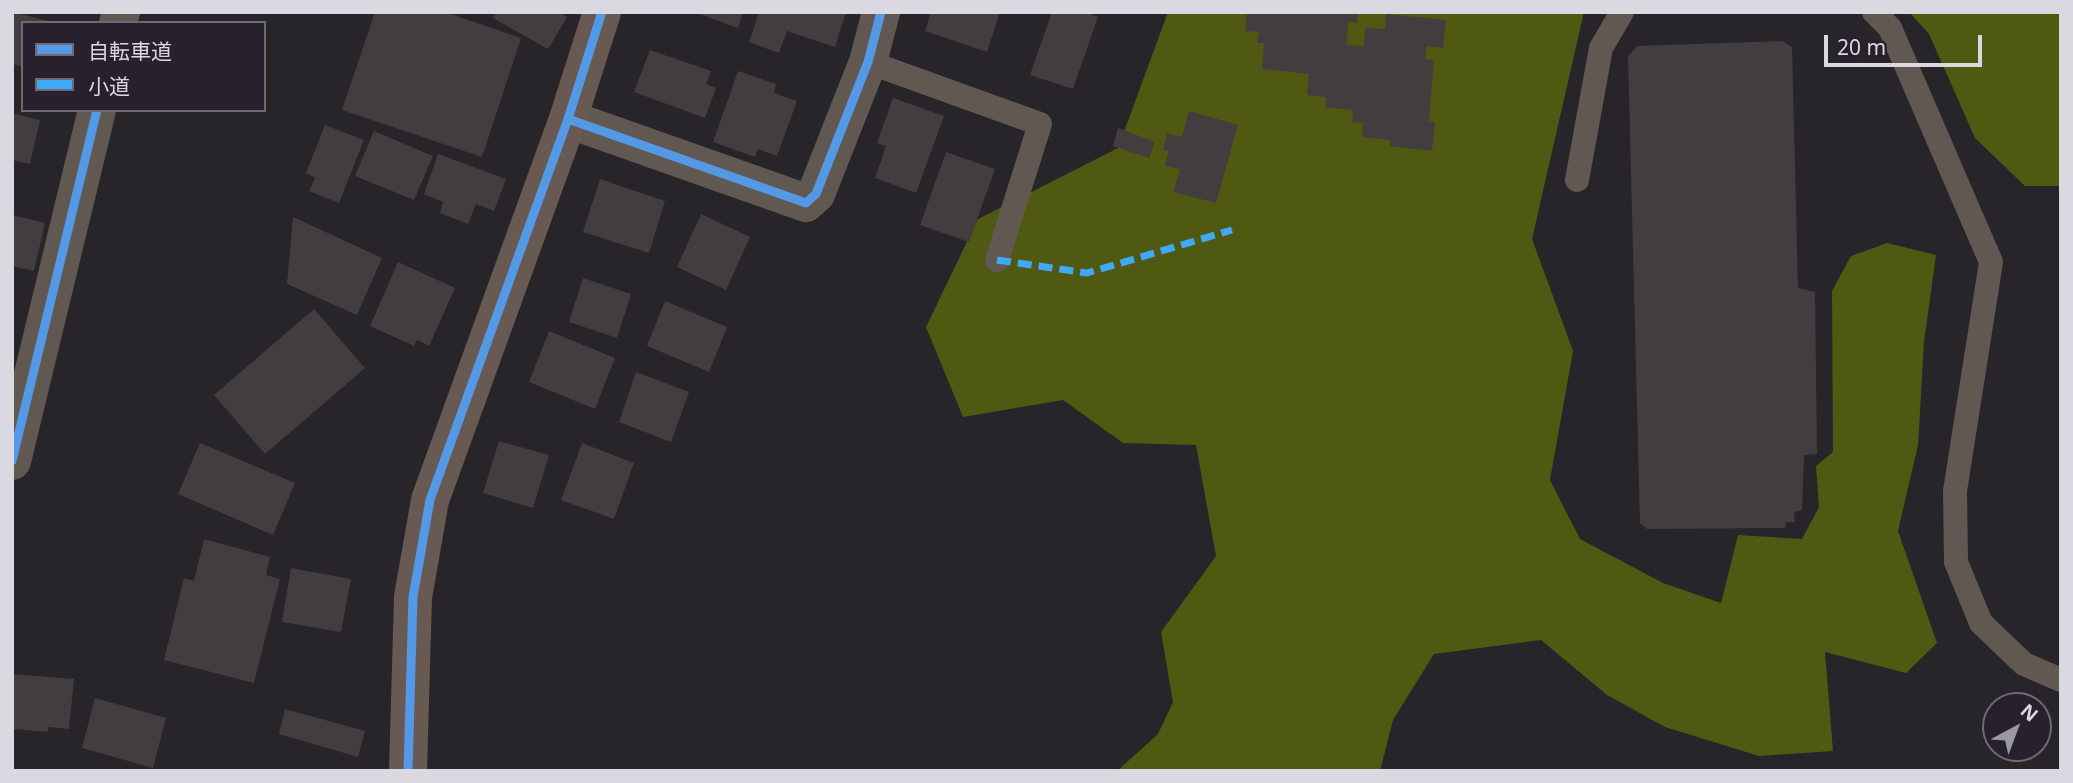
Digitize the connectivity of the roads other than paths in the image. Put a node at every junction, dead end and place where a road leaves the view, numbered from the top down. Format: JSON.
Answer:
{"nodes":[{"id":1,"x":602,"y":12,"type":"edge"},
{"id":2,"x":881,"y":12,"type":"edge"},
{"id":3,"x":1622,"y":12,"type":"edge"},
{"id":4,"x":1874,"y":12,"type":"edge"},
{"id":5,"x":868,"y":62,"type":"junction"},
{"id":6,"x":97,"y":112,"type":"edge"},
{"id":7,"x":568,"y":119,"type":"junction"},
{"id":8,"x":1577,"y":180,"type":"dead end"},
{"id":9,"x":997,"y":260,"type":"dead end"},
{"id":10,"x":12,"y":461,"type":"edge"},
{"id":11,"x":2061,"y":680,"type":"edge"},
{"id":12,"x":408,"y":771,"type":"edge"}],
"edges":[{"from":1,"to":7,"type":"street"},
{"from":2,"to":5,"type":"street"},
{"from":3,"to":8,"type":"lane"},
{"from":4,"to":11,"type":"lane"},
{"from":5,"to":7,"type":"street"},
{"from":5,"to":9,"type":"lane"},
{"from":6,"to":10,"type":"street"},
{"from":7,"to":12,"type":"street"}]}
